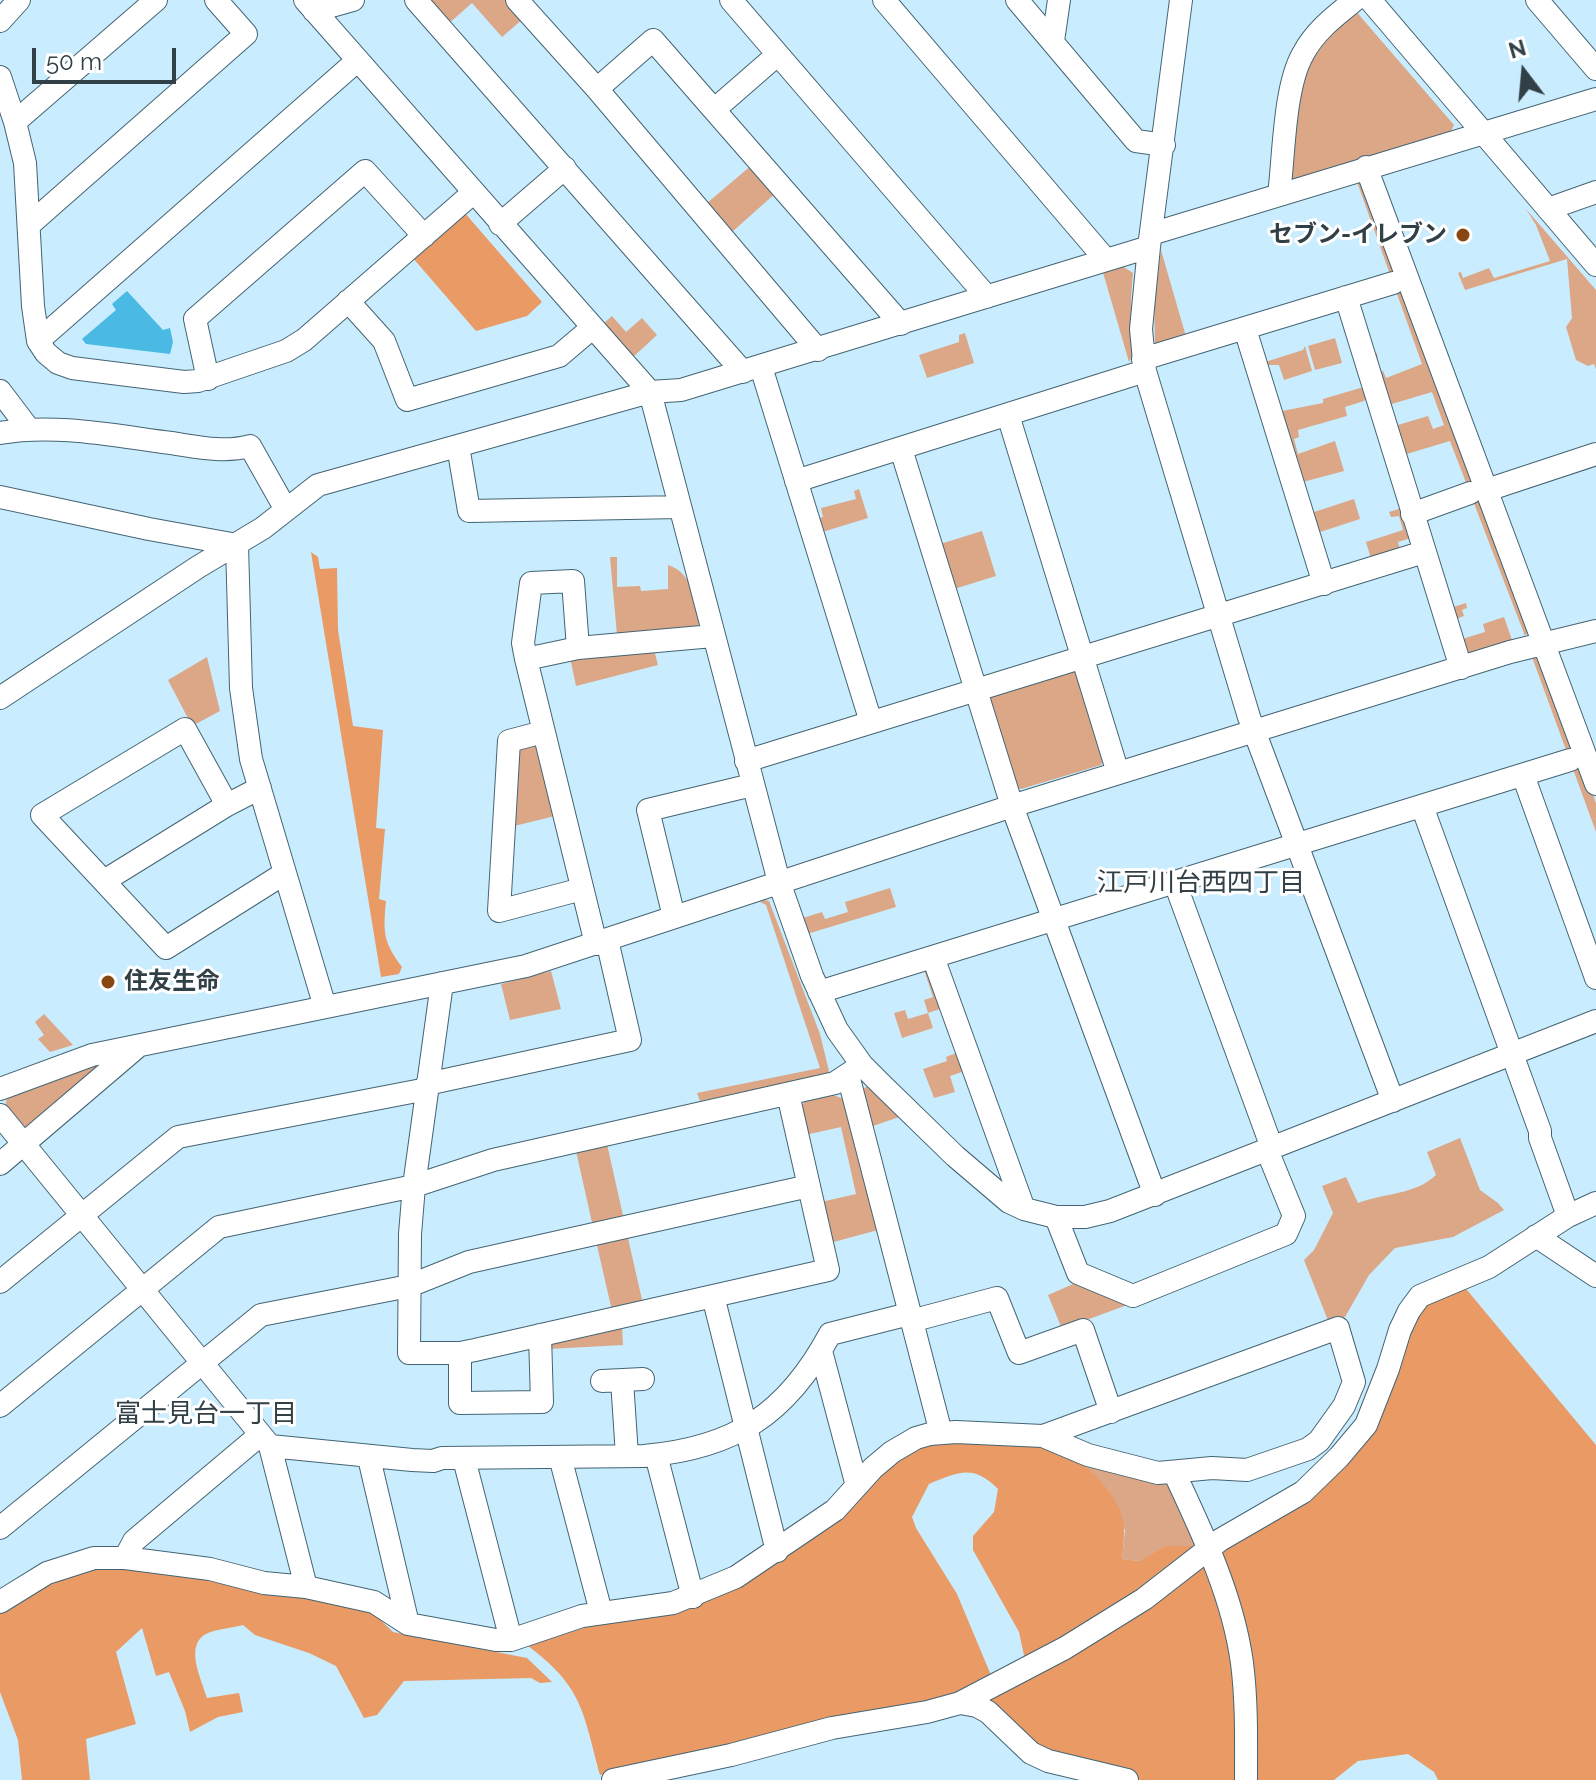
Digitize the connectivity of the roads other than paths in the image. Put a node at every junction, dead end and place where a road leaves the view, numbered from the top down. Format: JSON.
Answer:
{"nodes":[{"id":1,"x":19,"y":0,"type":"edge"},
{"id":2,"x":156,"y":0,"type":"edge"},
{"id":3,"x":216,"y":0,"type":"edge"},
{"id":4,"x":353,"y":0,"type":"edge"},
{"id":5,"x":416,"y":0,"type":"edge"},
{"id":6,"x":517,"y":0,"type":"edge"},
{"id":7,"x":731,"y":0,"type":"edge"},
{"id":8,"x":884,"y":0,"type":"edge"},
{"id":9,"x":1017,"y":0,"type":"edge"},
{"id":10,"x":1059,"y":0,"type":"edge"},
{"id":11,"x":1181,"y":0,"type":"edge"},
{"id":12,"x":1355,"y":0,"type":"edge"},
{"id":13,"x":1370,"y":0,"type":"edge"},
{"id":14,"x":1537,"y":0,"type":"edge"},
{"id":15,"x":310,"y":5,"type":"edge"},
{"id":16,"x":0,"y":21,"type":"edge"},
{"id":17,"x":1053,"y":41,"type":"junction"},
{"id":18,"x":777,"y":55,"type":"junction"},
{"id":19,"x":358,"y":60,"type":"junction"},
{"id":20,"x":1596,"y":69,"type":"edge"},
{"id":21,"x":0,"y":77,"type":"edge"},
{"id":22,"x":597,"y":89,"type":"junction"},
{"id":23,"x":1596,"y":99,"type":"edge"},
{"id":24,"x":715,"y":109,"type":"junction"},
{"id":25,"x":15,"y":122,"type":"junction"},
{"id":26,"x":1484,"y":133,"type":"junction"},
{"id":27,"x":1164,"y":145,"type":"junction"},
{"id":28,"x":1366,"y":167,"type":"junction"},
{"id":29,"x":565,"y":168,"type":"junction"},
{"id":30,"x":474,"y":192,"type":"junction"},
{"id":31,"x":1596,"y":192,"type":"edge"},
{"id":32,"x":1279,"y":195,"type":"junction"},
{"id":33,"x":1548,"y":209,"type":"junction"},
{"id":34,"x":500,"y":224,"type":"junction"},
{"id":35,"x":29,"y":225,"type":"junction"},
{"id":36,"x":424,"y":236,"type":"junction"},
{"id":37,"x":1150,"y":240,"type":"junction"},
{"id":38,"x":1106,"y":260,"type":"junction"},
{"id":39,"x":1596,"y":265,"type":"edge"},
{"id":40,"x":1393,"y":283,"type":"dead end"},
{"id":41,"x":987,"y":297,"type":"junction"},
{"id":42,"x":1346,"y":297,"type":"junction"},
{"id":43,"x":348,"y":301,"type":"junction"},
{"id":44,"x":901,"y":324,"type":"junction"},
{"id":45,"x":592,"y":328,"type":"junction"},
{"id":46,"x":1245,"y":329,"type":"junction"},
{"id":47,"x":38,"y":341,"type":"junction"},
{"id":48,"x":818,"y":350,"type":"junction"},
{"id":49,"x":1144,"y":365,"type":"junction"},
{"id":50,"x":752,"y":369,"type":"junction"},
{"id":51,"x":208,"y":379,"type":"junction"},
{"id":52,"x":0,"y":391,"type":"edge"},
{"id":53,"x":650,"y":392,"type":"junction"},
{"id":54,"x":1008,"y":415,"type":"junction"},
{"id":55,"x":28,"y":428,"type":"junction"},
{"id":56,"x":0,"y":433,"type":"edge"},
{"id":57,"x":458,"y":446,"type":"junction"},
{"id":58,"x":901,"y":449,"type":"junction"},
{"id":59,"x":1596,"y":454,"type":"edge"},
{"id":60,"x":796,"y":481,"type":"junction"},
{"id":61,"x":1478,"y":492,"type":"junction"},
{"id":62,"x":0,"y":497,"type":"edge"},
{"id":63,"x":680,"y":507,"type":"junction"},
{"id":64,"x":285,"y":508,"type":"junction"},
{"id":65,"x":1412,"y":514,"type":"junction"},
{"id":66,"x":237,"y":545,"type":"junction"},
{"id":67,"x":1424,"y":552,"type":"junction"},
{"id":68,"x":1324,"y":584,"type":"junction"},
{"id":69,"x":1218,"y":615,"type":"junction"},
{"id":70,"x":1596,"y":631,"type":"edge"},
{"id":71,"x":713,"y":636,"type":"junction"},
{"id":72,"x":1543,"y":643,"type":"junction"},
{"id":73,"x":578,"y":648,"type":"junction"},
{"id":74,"x":1082,"y":658,"type":"junction"},
{"id":75,"x":526,"y":659,"type":"junction"},
{"id":76,"x":1461,"y":668,"type":"junction"},
{"id":77,"x":977,"y":691,"type":"junction"},
{"id":78,"x":0,"y":698,"type":"edge"},
{"id":79,"x":871,"y":722,"type":"junction"},
{"id":80,"x":1255,"y":731,"type":"junction"},
{"id":81,"x":543,"y":732,"type":"junction"},
{"id":82,"x":1570,"y":760,"type":"dead end"},
{"id":83,"x":746,"y":761,"type":"junction"},
{"id":84,"x":1118,"y":773,"type":"junction"},
{"id":85,"x":1523,"y":775,"type":"junction"},
{"id":86,"x":1596,"y":784,"type":"edge"},
{"id":87,"x":752,"y":785,"type":"junction"},
{"id":88,"x":260,"y":788,"type":"junction"},
{"id":89,"x":227,"y":805,"type":"junction"},
{"id":90,"x":1012,"y":806,"type":"junction"},
{"id":91,"x":1422,"y":806,"type":"junction"},
{"id":92,"x":1298,"y":844,"type":"junction"},
{"id":93,"x":285,"y":873,"type":"junction"},
{"id":94,"x":104,"y":881,"type":"junction"},
{"id":95,"x":779,"y":882,"type":"junction"},
{"id":96,"x":1175,"y":883,"type":"junction"},
{"id":97,"x":582,"y":889,"type":"junction"},
{"id":98,"x":674,"y":917,"type":"junction"},
{"id":99,"x":1054,"y":920,"type":"junction"},
{"id":100,"x":602,"y":942,"type":"junction"},
{"id":101,"x":933,"y":957,"type":"junction"},
{"id":102,"x":1596,"y":978,"type":"edge"},
{"id":103,"x":442,"y":983,"type":"junction"},
{"id":104,"x":819,"y":992,"type":"junction"},
{"id":105,"x":325,"y":1007,"type":"junction"},
{"id":106,"x":1596,"y":1021,"type":"edge"},
{"id":107,"x":138,"y":1047,"type":"junction"},
{"id":108,"x":1512,"y":1054,"type":"junction"},
{"id":109,"x":855,"y":1070,"type":"junction"},
{"id":110,"x":427,"y":1086,"type":"junction"},
{"id":111,"x":0,"y":1089,"type":"edge"},
{"id":112,"x":788,"y":1094,"type":"junction"},
{"id":113,"x":1393,"y":1101,"type":"junction"},
{"id":114,"x":0,"y":1115,"type":"edge"},
{"id":115,"x":24,"y":1144,"type":"junction"},
{"id":116,"x":1270,"y":1149,"type":"junction"},
{"id":117,"x":0,"y":1164,"type":"edge"},
{"id":118,"x":414,"y":1186,"type":"junction"},
{"id":119,"x":809,"y":1186,"type":"junction"},
{"id":120,"x":1155,"y":1195,"type":"junction"},
{"id":121,"x":1596,"y":1203,"type":"edge"},
{"id":122,"x":1024,"y":1209,"type":"junction"},
{"id":123,"x":82,"y":1214,"type":"junction"},
{"id":124,"x":1568,"y":1216,"type":"junction"},
{"id":125,"x":1056,"y":1217,"type":"junction"},
{"id":126,"x":1536,"y":1236,"type":"junction"},
{"id":127,"x":1596,"y":1276,"type":"edge"},
{"id":128,"x":0,"y":1282,"type":"edge"},
{"id":129,"x":409,"y":1286,"type":"junction"},
{"id":130,"x":143,"y":1290,"type":"junction"},
{"id":131,"x":713,"y":1296,"type":"junction"},
{"id":132,"x":910,"y":1318,"type":"junction"},
{"id":133,"x":540,"y":1335,"type":"junction"},
{"id":134,"x":821,"y":1351,"type":"junction"},
{"id":135,"x":460,"y":1353,"type":"junction"},
{"id":136,"x":202,"y":1363,"type":"junction"},
{"id":137,"x":622,"y":1380,"type":"dead end"},
{"id":138,"x":0,"y":1406,"type":"edge"},
{"id":139,"x":1111,"y":1412,"type":"junction"},
{"id":140,"x":745,"y":1428,"type":"junction"},
{"id":141,"x":941,"y":1433,"type":"junction"},
{"id":142,"x":1043,"y":1436,"type":"junction"},
{"id":143,"x":265,"y":1440,"type":"junction"},
{"id":144,"x":1290,"y":1454,"type":"junction"},
{"id":145,"x":656,"y":1455,"type":"junction"},
{"id":146,"x":627,"y":1456,"type":"junction"},
{"id":147,"x":560,"y":1457,"type":"junction"},
{"id":148,"x":369,"y":1458,"type":"junction"},
{"id":149,"x":464,"y":1459,"type":"junction"},
{"id":150,"x":1174,"y":1472,"type":"junction"},
{"id":151,"x":1315,"y":1480,"type":"junction"},
{"id":152,"x":857,"y":1486,"type":"junction"},
{"id":153,"x":0,"y":1528,"type":"edge"},
{"id":154,"x":1209,"y":1548,"type":"junction"},
{"id":155,"x":777,"y":1551,"type":"junction"},
{"id":156,"x":125,"y":1558,"type":"junction"},
{"id":157,"x":306,"y":1587,"type":"junction"},
{"id":158,"x":693,"y":1597,"type":"junction"},
{"id":159,"x":0,"y":1602,"type":"edge"},
{"id":160,"x":601,"y":1612,"type":"junction"},
{"id":161,"x":408,"y":1624,"type":"junction"},
{"id":162,"x":511,"y":1640,"type":"junction"},
{"id":163,"x":960,"y":1703,"type":"junction"},
{"id":164,"x":613,"y":1780,"type":"edge"},
{"id":165,"x":1127,"y":1780,"type":"edge"},
{"id":166,"x":1246,"y":1780,"type":"edge"}],
"edges":[{"from":1,"to":16,"type":"street"},
{"from":2,"to":25,"type":"street"},
{"from":3,"to":35,"type":"street"},
{"from":4,"to":15,"type":"street"},
{"from":5,"to":29,"type":"street"},
{"from":6,"to":22,"type":"street"},
{"from":7,"to":18,"type":"street"},
{"from":8,"to":38,"type":"street"},
{"from":9,"to":17,"type":"street"},
{"from":10,"to":17,"type":"street"},
{"from":11,"to":27,"type":"street"},
{"from":12,"to":32,"type":"street"},
{"from":13,"to":26,"type":"street"},
{"from":14,"to":20,"type":"street"},
{"from":15,"to":19,"type":"street"},
{"from":17,"to":27,"type":"street"},
{"from":18,"to":24,"type":"street"},
{"from":18,"to":41,"type":"street"},
{"from":19,"to":30,"type":"street"},
{"from":19,"to":47,"type":"street"},
{"from":21,"to":25,"type":"street"},
{"from":22,"to":24,"type":"street"},
{"from":22,"to":48,"type":"street"},
{"from":23,"to":26,"type":"street"},
{"from":24,"to":44,"type":"street"},
{"from":25,"to":35,"type":"street"},
{"from":26,"to":28,"type":"street"},
{"from":26,"to":33,"type":"street"},
{"from":27,"to":37,"type":"street"},
{"from":28,"to":32,"type":"street"},
{"from":28,"to":61,"type":"street"},
{"from":29,"to":34,"type":"street"},
{"from":29,"to":50,"type":"street"},
{"from":30,"to":34,"type":"street"},
{"from":30,"to":36,"type":"street"},
{"from":31,"to":33,"type":"street"},
{"from":32,"to":37,"type":"street"},
{"from":33,"to":39,"type":"street"},
{"from":34,"to":45,"type":"street"},
{"from":35,"to":47,"type":"street"},
{"from":36,"to":43,"type":"street"},
{"from":36,"to":51,"type":"street"},
{"from":37,"to":38,"type":"street"},
{"from":37,"to":49,"type":"street"},
{"from":38,"to":41,"type":"street"},
{"from":40,"to":42,"type":"street"},
{"from":41,"to":44,"type":"street"},
{"from":42,"to":46,"type":"street"},
{"from":42,"to":65,"type":"street"},
{"from":43,"to":45,"type":"street"},
{"from":43,"to":51,"type":"street"},
{"from":44,"to":48,"type":"street"},
{"from":45,"to":53,"type":"street"},
{"from":46,"to":49,"type":"street"},
{"from":46,"to":68,"type":"street"},
{"from":47,"to":51,"type":"street"},
{"from":48,"to":50,"type":"street"},
{"from":49,"to":54,"type":"street"},
{"from":49,"to":69,"type":"street"},
{"from":50,"to":53,"type":"street"},
{"from":50,"to":60,"type":"street"},
{"from":52,"to":55,"type":"street"},
{"from":53,"to":57,"type":"street"},
{"from":53,"to":63,"type":"street"},
{"from":54,"to":58,"type":"street"},
{"from":54,"to":74,"type":"street"},
{"from":55,"to":56,"type":"street"},
{"from":55,"to":64,"type":"street"},
{"from":57,"to":63,"type":"street"},
{"from":57,"to":64,"type":"street"},
{"from":58,"to":60,"type":"street"},
{"from":58,"to":77,"type":"street"},
{"from":59,"to":61,"type":"street"},
{"from":60,"to":79,"type":"street"},
{"from":61,"to":65,"type":"street"},
{"from":61,"to":72,"type":"street"},
{"from":62,"to":66,"type":"street"},
{"from":63,"to":71,"type":"street"},
{"from":64,"to":66,"type":"street"},
{"from":65,"to":67,"type":"street"},
{"from":66,"to":78,"type":"street"},
{"from":66,"to":88,"type":"street"},
{"from":67,"to":68,"type":"street"},
{"from":67,"to":76,"type":"street"},
{"from":68,"to":69,"type":"street"},
{"from":69,"to":74,"type":"street"},
{"from":69,"to":80,"type":"street"},
{"from":70,"to":72,"type":"street"},
{"from":71,"to":73,"type":"street"},
{"from":71,"to":83,"type":"street"},
{"from":72,"to":76,"type":"street"},
{"from":72,"to":86,"type":"street"},
{"from":73,"to":75,"type":"street"},
{"from":73,"to":75,"type":"street"},
{"from":74,"to":77,"type":"street"},
{"from":74,"to":84,"type":"street"},
{"from":75,"to":81,"type":"street"},
{"from":76,"to":80,"type":"street"},
{"from":77,"to":79,"type":"street"},
{"from":77,"to":90,"type":"street"},
{"from":79,"to":83,"type":"street"},
{"from":80,"to":84,"type":"street"},
{"from":80,"to":92,"type":"street"},
{"from":81,"to":97,"type":"street"},
{"from":81,"to":97,"type":"street"},
{"from":82,"to":85,"type":"street"},
{"from":83,"to":87,"type":"street"},
{"from":84,"to":90,"type":"street"},
{"from":85,"to":91,"type":"street"},
{"from":85,"to":102,"type":"street"},
{"from":87,"to":95,"type":"street"},
{"from":87,"to":98,"type":"street"},
{"from":88,"to":89,"type":"street"},
{"from":88,"to":93,"type":"street"},
{"from":89,"to":94,"type":"street"},
{"from":89,"to":94,"type":"street"},
{"from":90,"to":95,"type":"street"},
{"from":90,"to":99,"type":"street"},
{"from":91,"to":92,"type":"street"},
{"from":91,"to":108,"type":"street"},
{"from":92,"to":96,"type":"street"},
{"from":92,"to":113,"type":"street"},
{"from":93,"to":94,"type":"street"},
{"from":93,"to":105,"type":"street"},
{"from":95,"to":98,"type":"street"},
{"from":95,"to":104,"type":"street"},
{"from":96,"to":99,"type":"street"},
{"from":96,"to":116,"type":"street"},
{"from":97,"to":100,"type":"street"},
{"from":98,"to":100,"type":"street"},
{"from":99,"to":101,"type":"street"},
{"from":99,"to":120,"type":"street"},
{"from":100,"to":103,"type":"street"},
{"from":100,"to":110,"type":"street"},
{"from":101,"to":104,"type":"street"},
{"from":101,"to":122,"type":"street"},
{"from":103,"to":105,"type":"street"},
{"from":103,"to":110,"type":"street"},
{"from":104,"to":109,"type":"street"},
{"from":105,"to":107,"type":"street"},
{"from":106,"to":108,"type":"street"},
{"from":107,"to":111,"type":"street"},
{"from":107,"to":115,"type":"street"},
{"from":108,"to":113,"type":"street"},
{"from":108,"to":124,"type":"street"},
{"from":109,"to":112,"type":"street"},
{"from":109,"to":122,"type":"street"},
{"from":109,"to":132,"type":"street"},
{"from":110,"to":118,"type":"street"},
{"from":110,"to":123,"type":"street"},
{"from":112,"to":118,"type":"street"},
{"from":112,"to":119,"type":"street"},
{"from":113,"to":116,"type":"street"},
{"from":114,"to":115,"type":"street"},
{"from":115,"to":117,"type":"street"},
{"from":115,"to":123,"type":"street"},
{"from":116,"to":120,"type":"street"},
{"from":116,"to":125,"type":"street"},
{"from":118,"to":129,"type":"street"},
{"from":118,"to":130,"type":"street"},
{"from":119,"to":129,"type":"street"},
{"from":119,"to":131,"type":"street"},
{"from":120,"to":125,"type":"street"},
{"from":121,"to":124,"type":"street"},
{"from":122,"to":125,"type":"street"},
{"from":123,"to":128,"type":"street"},
{"from":123,"to":130,"type":"street"},
{"from":124,"to":126,"type":"street"},
{"from":126,"to":127,"type":"street"},
{"from":126,"to":151,"type":"street"},
{"from":129,"to":135,"type":"street"},
{"from":129,"to":136,"type":"street"},
{"from":130,"to":136,"type":"street"},
{"from":130,"to":138,"type":"street"},
{"from":131,"to":133,"type":"street"},
{"from":131,"to":140,"type":"street"},
{"from":132,"to":134,"type":"street"},
{"from":132,"to":139,"type":"street"},
{"from":132,"to":141,"type":"street"},
{"from":133,"to":135,"type":"street"},
{"from":133,"to":135,"type":"street"},
{"from":134,"to":140,"type":"street"},
{"from":134,"to":152,"type":"street"},
{"from":136,"to":143,"type":"street"},
{"from":136,"to":153,"type":"street"},
{"from":137,"to":146,"type":"street"},
{"from":139,"to":142,"type":"street"},
{"from":139,"to":144,"type":"street"},
{"from":140,"to":145,"type":"street"},
{"from":140,"to":155,"type":"street"},
{"from":141,"to":142,"type":"street"},
{"from":141,"to":152,"type":"street"},
{"from":142,"to":150,"type":"street"},
{"from":143,"to":148,"type":"street"},
{"from":143,"to":156,"type":"street"},
{"from":143,"to":157,"type":"street"},
{"from":144,"to":150,"type":"street"},
{"from":144,"to":151,"type":"street"},
{"from":145,"to":146,"type":"street"},
{"from":145,"to":158,"type":"street"},
{"from":146,"to":147,"type":"street"},
{"from":147,"to":149,"type":"street"},
{"from":147,"to":160,"type":"street"},
{"from":148,"to":149,"type":"street"},
{"from":148,"to":161,"type":"street"},
{"from":149,"to":162,"type":"street"},
{"from":150,"to":154,"type":"street"},
{"from":151,"to":154,"type":"street"},
{"from":152,"to":155,"type":"street"},
{"from":154,"to":163,"type":"street"},
{"from":154,"to":166,"type":"street"},
{"from":155,"to":158,"type":"street"},
{"from":156,"to":157,"type":"street"},
{"from":156,"to":159,"type":"street"},
{"from":157,"to":161,"type":"street"},
{"from":158,"to":160,"type":"street"},
{"from":160,"to":162,"type":"street"},
{"from":161,"to":162,"type":"street"},
{"from":163,"to":164,"type":"street"},
{"from":163,"to":165,"type":"street"}]}
